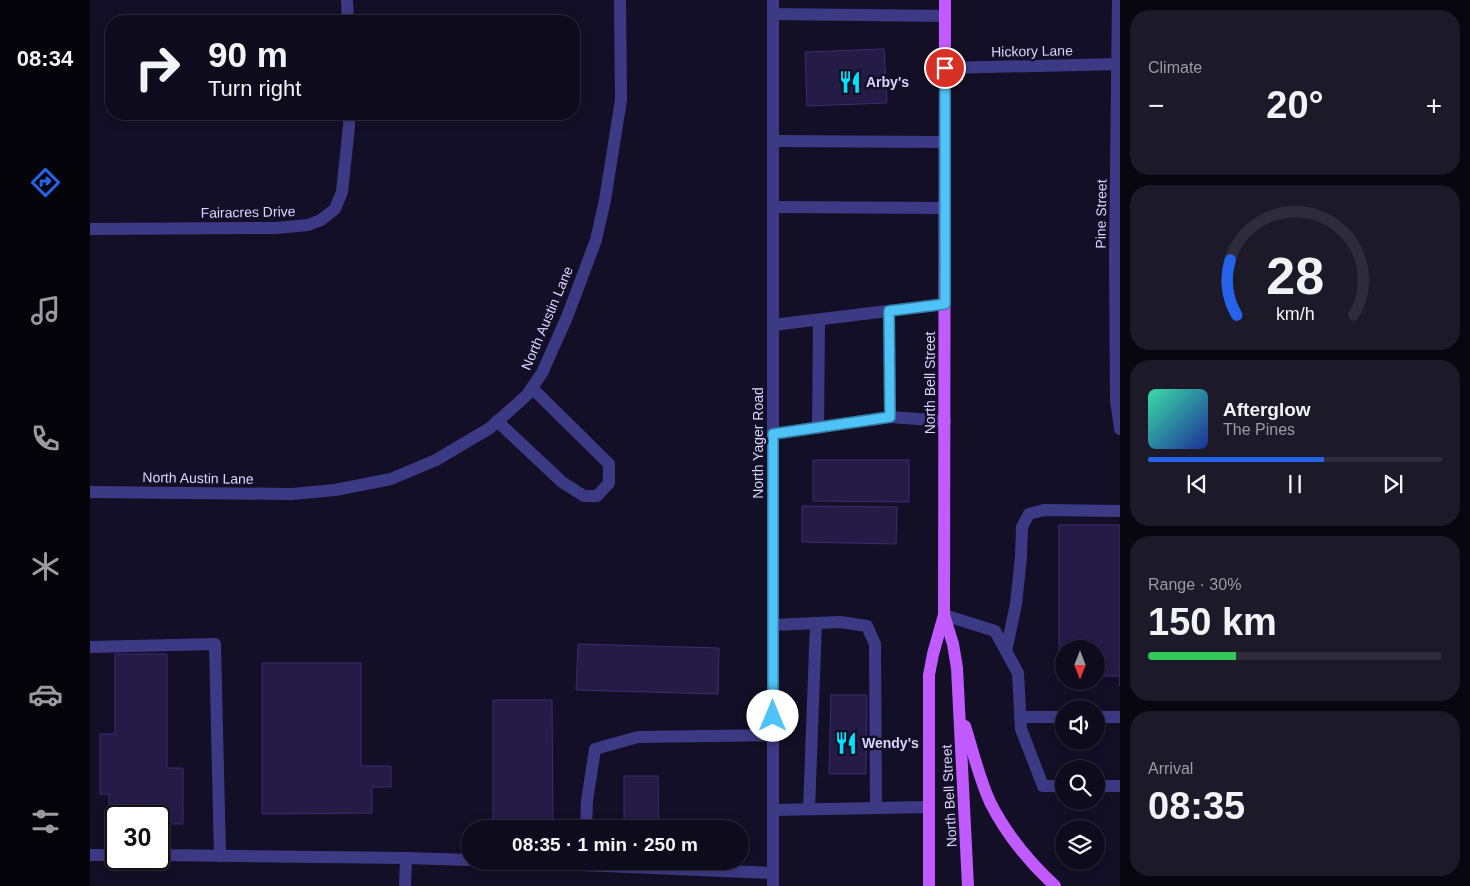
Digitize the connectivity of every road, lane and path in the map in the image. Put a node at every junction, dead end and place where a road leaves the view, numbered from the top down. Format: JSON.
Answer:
{"nodes":[{"id":1,"x":347,"y":0,"type":"edge"},
{"id":2,"x":620,"y":0,"type":"edge"},
{"id":3,"x":773,"y":0,"type":"edge"},
{"id":4,"x":945,"y":0,"type":"edge"},
{"id":5,"x":1118,"y":0,"type":"edge"},
{"id":6,"x":773,"y":14,"type":"junction"},
{"id":7,"x":348,"y":15,"type":"edge"},
{"id":8,"x":945,"y":16,"type":"junction"},
{"id":9,"x":1119,"y":64,"type":"edge"},
{"id":10,"x":945,"y":68,"type":"junction"},
{"id":11,"x":349,"y":120,"type":"edge"},
{"id":12,"x":773,"y":141,"type":"junction"},
{"id":13,"x":945,"y":142,"type":"junction"},
{"id":14,"x":773,"y":207,"type":"junction"},
{"id":15,"x":945,"y":208,"type":"junction"},
{"id":16,"x":90,"y":229,"type":"edge"},
{"id":17,"x":945,"y":304,"type":"junction"},
{"id":18,"x":889,"y":311,"type":"junction"},
{"id":19,"x":819,"y":320,"type":"junction"},
{"id":20,"x":773,"y":325,"type":"junction"},
{"id":21,"x":532,"y":388,"type":"junction"},
{"id":22,"x":890,"y":417,"type":"junction"},
{"id":23,"x":497,"y":421,"type":"junction"},
{"id":24,"x":945,"y":421,"type":"junction"},
{"id":25,"x":818,"y":428,"type":"junction"},
{"id":26,"x":1120,"y":429,"type":"edge"},
{"id":27,"x":773,"y":434,"type":"junction"},
{"id":28,"x":90,"y":492,"type":"edge"},
{"id":29,"x":1120,"y":511,"type":"edge"},
{"id":30,"x":944,"y":616,"type":"junction"},
{"id":31,"x":816,"y":623,"type":"junction"},
{"id":32,"x":773,"y":626,"type":"junction"},
{"id":33,"x":90,"y":646,"type":"edge"},
{"id":34,"x":1006,"y":651,"type":"junction"},
{"id":35,"x":960,"y":708,"type":"junction"},
{"id":36,"x":1020,"y":717,"type":"junction"},
{"id":37,"x":1055,"y":717,"type":"edge"},
{"id":38,"x":1105,"y":717,"type":"edge"},
{"id":39,"x":1120,"y":717,"type":"edge"},
{"id":40,"x":773,"y":735,"type":"junction"},
{"id":41,"x":1055,"y":786,"type":"edge"},
{"id":42,"x":1105,"y":786,"type":"edge"},
{"id":43,"x":1120,"y":786,"type":"edge"},
{"id":44,"x":930,"y":807,"type":"junction"},
{"id":45,"x":876,"y":808,"type":"junction"},
{"id":46,"x":809,"y":809,"type":"junction"},
{"id":47,"x":773,"y":810,"type":"junction"},
{"id":48,"x":586,"y":820,"type":"edge"},
{"id":49,"x":90,"y":855,"type":"edge"},
{"id":50,"x":105,"y":855,"type":"edge"},
{"id":51,"x":170,"y":855,"type":"edge"},
{"id":52,"x":220,"y":856,"type":"junction"},
{"id":53,"x":406,"y":858,"type":"junction"},
{"id":54,"x":461,"y":860,"type":"edge"},
{"id":55,"x":666,"y":870,"type":"edge"},
{"id":56,"x":773,"y":879,"type":"edge"},
{"id":57,"x":405,"y":886,"type":"edge"},
{"id":58,"x":930,"y":886,"type":"edge"},
{"id":59,"x":968,"y":886,"type":"edge"},
{"id":60,"x":1055,"y":886,"type":"edge"}],
"edges":[{"from":1,"to":7,"type":"street"},
{"from":2,"to":21,"type":"street","name":"North Austin Lane"},
{"from":3,"to":6,"type":"street","name":"North Yager Road"},
{"from":4,"to":8,"type":"main road","name":"North Bell Street"},
{"from":5,"to":9,"type":"street","name":"Pine Street"},
{"from":6,"to":8,"type":"street"},
{"from":6,"to":12,"type":"street","name":"North Yager Road"},
{"from":8,"to":10,"type":"main road","name":"North Bell Street"},
{"from":9,"to":10,"type":"street","name":"Hickory Lane"},
{"from":9,"to":26,"type":"street","name":"Pine Street"},
{"from":10,"to":13,"type":"main road","name":"North Bell Street"},
{"from":11,"to":16,"type":"street","name":"Fairacres Drive"},
{"from":12,"to":13,"type":"street"},
{"from":12,"to":14,"type":"street","name":"North Yager Road"},
{"from":13,"to":15,"type":"main road","name":"North Bell Street"},
{"from":14,"to":15,"type":"street"},
{"from":14,"to":20,"type":"street","name":"North Yager Road"},
{"from":15,"to":17,"type":"main road","name":"North Bell Street"},
{"from":17,"to":18,"type":"street"},
{"from":17,"to":24,"type":"main road","name":"North Bell Street"},
{"from":18,"to":19,"type":"street"},
{"from":18,"to":22,"type":"street"},
{"from":19,"to":20,"type":"street"},
{"from":19,"to":25,"type":"street"},
{"from":20,"to":27,"type":"street","name":"North Yager Road"},
{"from":21,"to":23,"type":"street","name":"North Austin Lane"},
{"from":21,"to":23,"type":"street"},
{"from":22,"to":24,"type":"street"},
{"from":22,"to":25,"type":"street"},
{"from":23,"to":28,"type":"street","name":"North Austin Lane"},
{"from":24,"to":30,"type":"main road","name":"North Bell Street"},
{"from":25,"to":27,"type":"street"},
{"from":27,"to":32,"type":"street","name":"North Yager Road"},
{"from":29,"to":34,"type":"street"},
{"from":30,"to":34,"type":"street"},
{"from":30,"to":35,"type":"main road","name":"North Bell Street"},
{"from":30,"to":44,"type":"main road","name":"North Bell Street"},
{"from":31,"to":32,"type":"street"},
{"from":31,"to":45,"type":"street"},
{"from":31,"to":46,"type":"street"},
{"from":32,"to":40,"type":"street","name":"North Yager Road"},
{"from":33,"to":52,"type":"street"},
{"from":34,"to":36,"type":"street"},
{"from":35,"to":59,"type":"main road","name":"North Bell Street"},
{"from":35,"to":60,"type":"main road"},
{"from":36,"to":37,"type":"street"},
{"from":36,"to":41,"type":"street"},
{"from":38,"to":39,"type":"street"},
{"from":40,"to":47,"type":"street","name":"North Yager Road"},
{"from":40,"to":48,"type":"street"},
{"from":42,"to":43,"type":"street"},
{"from":44,"to":45,"type":"street"},
{"from":44,"to":58,"type":"main road","name":"North Bell Street"},
{"from":45,"to":46,"type":"street"},
{"from":46,"to":47,"type":"street"},
{"from":47,"to":56,"type":"street","name":"North Yager Road"},
{"from":49,"to":50,"type":"street"},
{"from":51,"to":52,"type":"street"},
{"from":52,"to":53,"type":"street"},
{"from":53,"to":54,"type":"street"},
{"from":53,"to":57,"type":"street"},
{"from":55,"to":56,"type":"street"}]}
